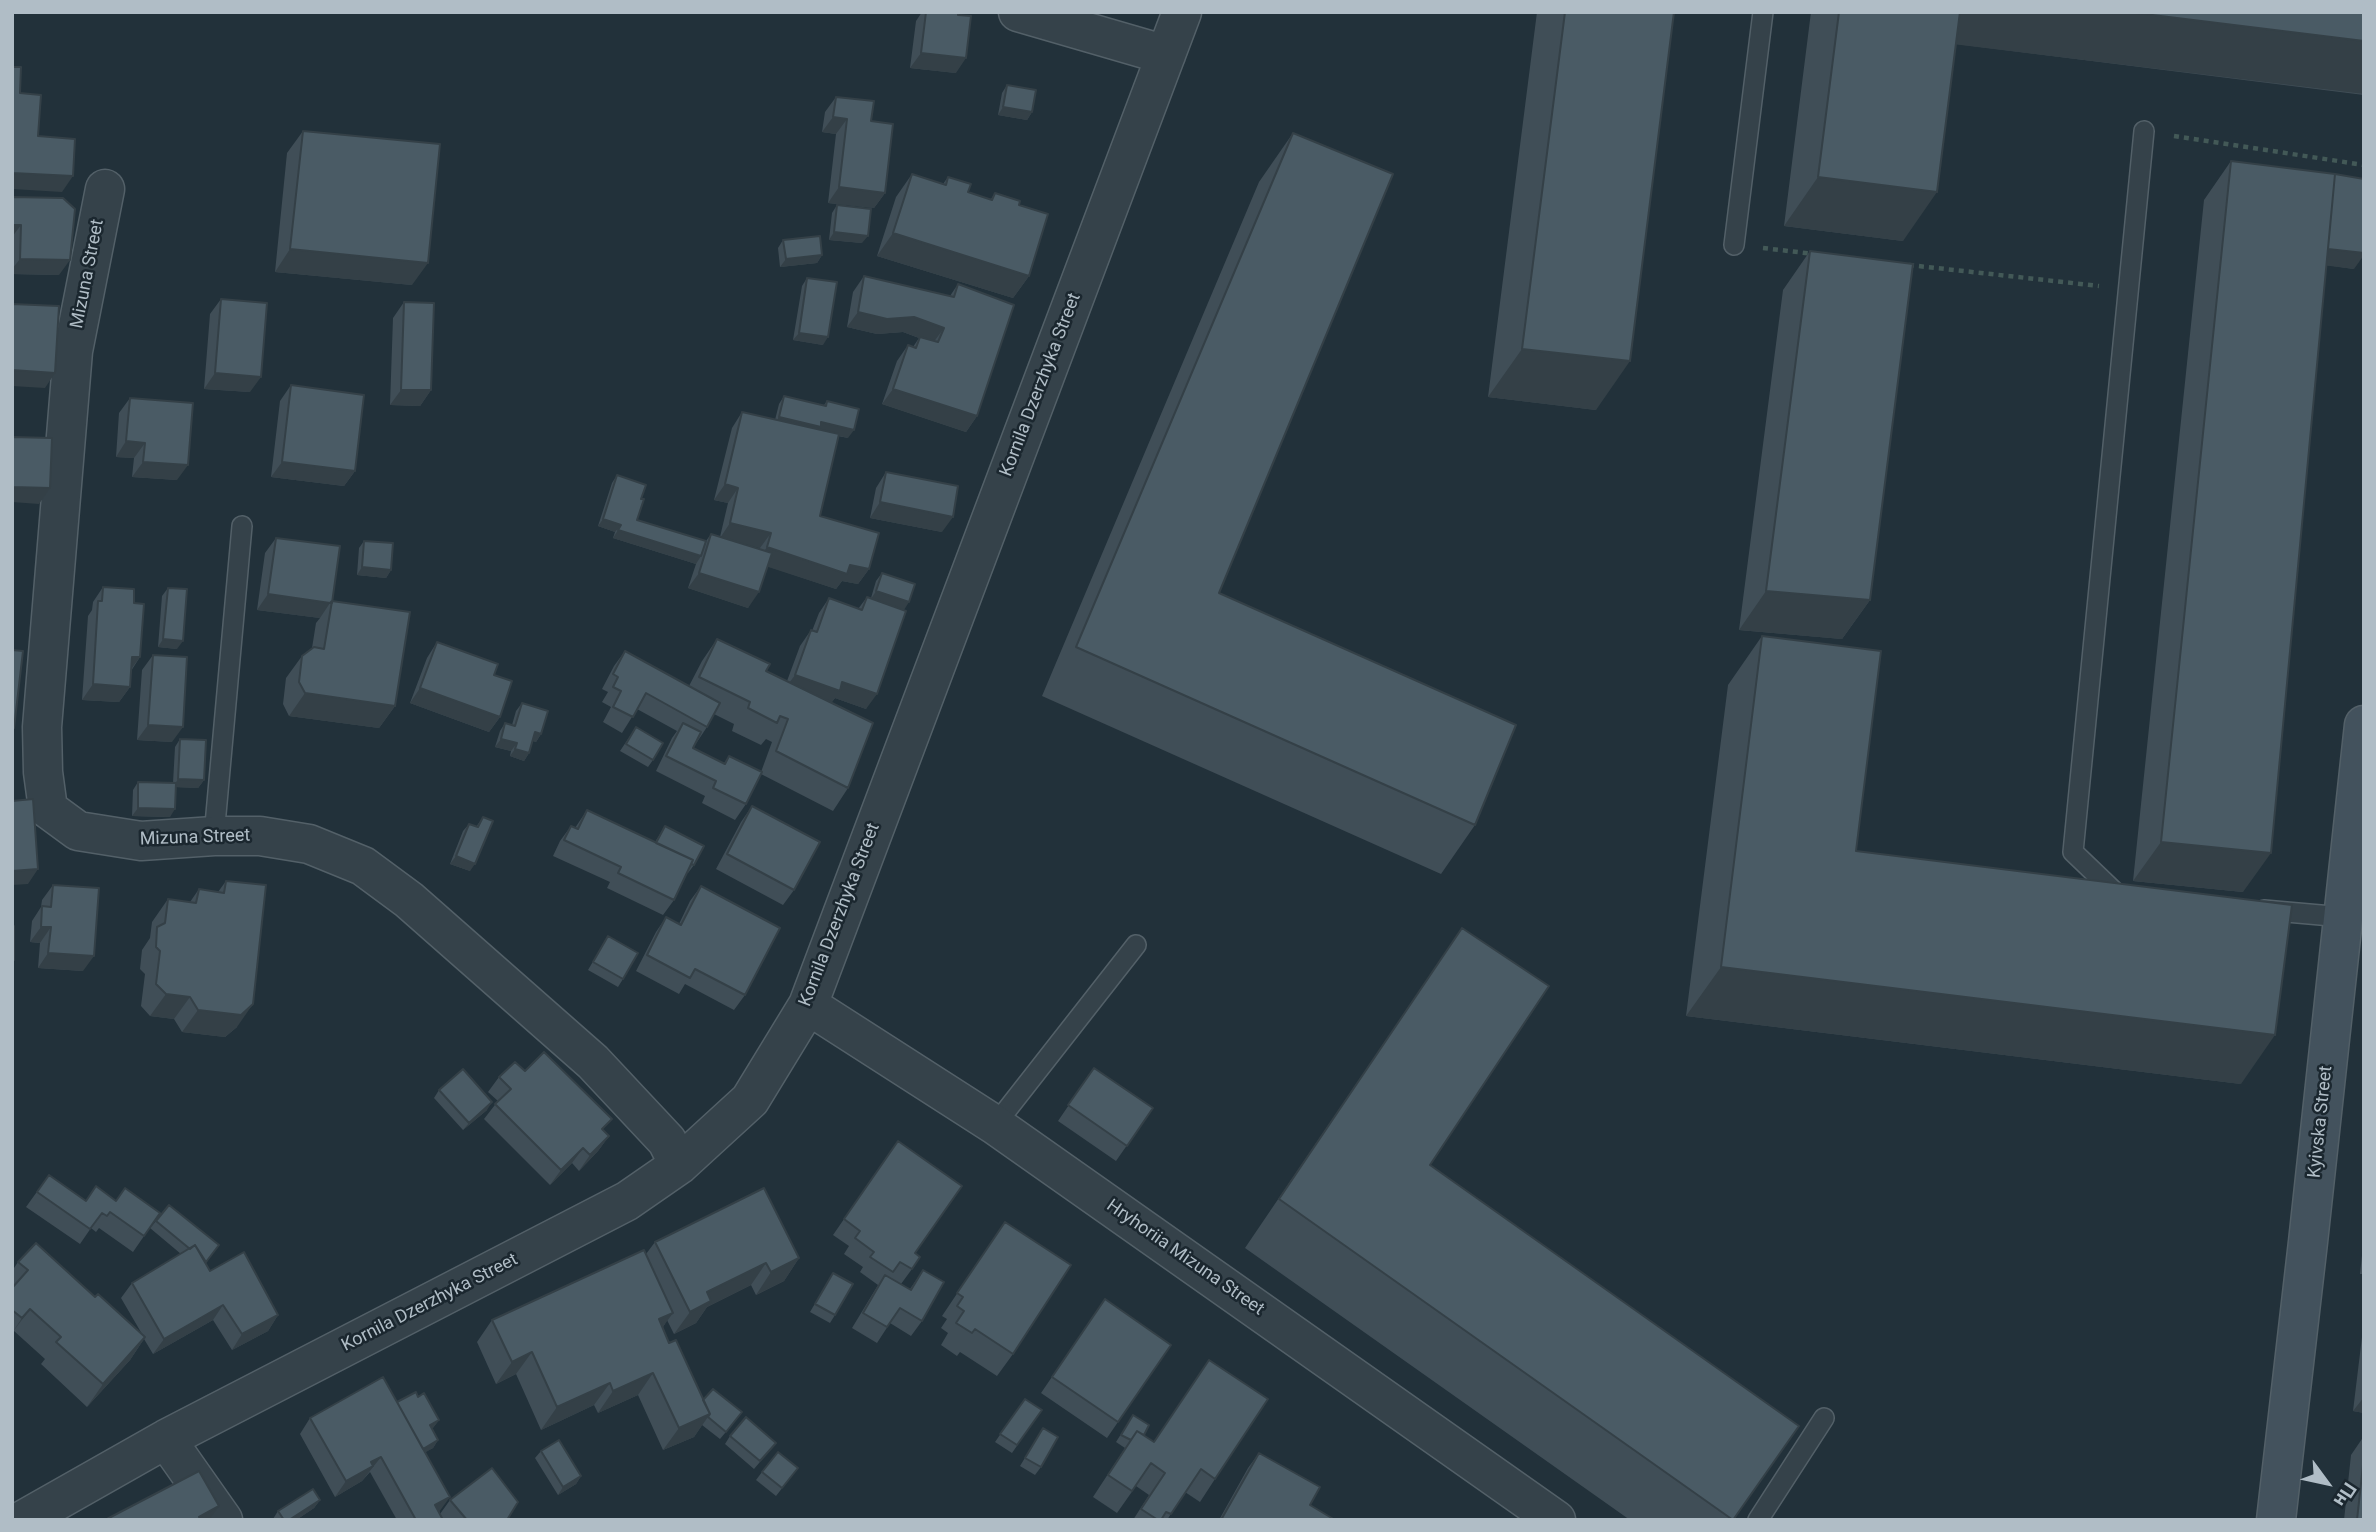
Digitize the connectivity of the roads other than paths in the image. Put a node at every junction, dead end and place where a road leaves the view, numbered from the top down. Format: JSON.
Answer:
{"nodes":[{"id":1,"x":1018,"y":12,"type":"edge"},
{"id":2,"x":1182,"y":12,"type":"edge"},
{"id":3,"x":1763,"y":12,"type":"edge"},
{"id":4,"x":1166,"y":55,"type":"junction"},
{"id":5,"x":2144,"y":131,"type":"road end"},
{"id":6,"x":105,"y":189,"type":"dead end"},
{"id":7,"x":1734,"y":245,"type":"road end"},
{"id":8,"x":242,"y":526,"type":"dead end"},
{"id":9,"x":2364,"y":725,"type":"edge"},
{"id":10,"x":214,"y":836,"type":"junction"},
{"id":11,"x":2146,"y":899,"type":"edge"},
{"id":12,"x":2251,"y":909,"type":"edge"},
{"id":13,"x":2343,"y":917,"type":"junction"},
{"id":14,"x":1136,"y":945,"type":"dead end"},
{"id":15,"x":808,"y":1005,"type":"junction"},
{"id":16,"x":995,"y":1125,"type":"junction"},
{"id":17,"x":679,"y":1165,"type":"junction"},
{"id":18,"x":1824,"y":1418,"type":"dead end"},
{"id":19,"x":166,"y":1439,"type":"junction"},
{"id":20,"x":23,"y":1520,"type":"edge"},
{"id":21,"x":223,"y":1520,"type":"edge"},
{"id":22,"x":1556,"y":1520,"type":"edge"},
{"id":23,"x":1758,"y":1520,"type":"edge"},
{"id":24,"x":2276,"y":1520,"type":"edge"}],
"edges":[{"from":1,"to":4,"type":"street"},
{"from":2,"to":4,"type":"street","name":"Kornila Dzerzhyka Street"},
{"from":3,"to":7,"type":"lane"},
{"from":4,"to":15,"type":"street","name":"Kornila Dzerzhyka Street"},
{"from":5,"to":11,"type":"lane"},
{"from":6,"to":10,"type":"street","name":"Mizuna Street"},
{"from":8,"to":10,"type":"lane"},
{"from":9,"to":13,"type":"street","name":"Kyivska Street"},
{"from":10,"to":17,"type":"street","name":"Mizuna Street"},
{"from":12,"to":13,"type":"lane"},
{"from":13,"to":24,"type":"street","name":"Kyivska Street"},
{"from":14,"to":16,"type":"lane"},
{"from":15,"to":16,"type":"street","name":"Hryhoriia Mizuna Street"},
{"from":15,"to":17,"type":"street","name":"Kornila Dzerzhyka Street"},
{"from":16,"to":22,"type":"street","name":"Hryhoriia Mizuna Street"},
{"from":17,"to":19,"type":"street","name":"Kornila Dzerzhyka Street"},
{"from":18,"to":23,"type":"lane"},
{"from":19,"to":20,"type":"street","name":"Kornila Dzerzhyka Street"},
{"from":19,"to":21,"type":"street"}]}
